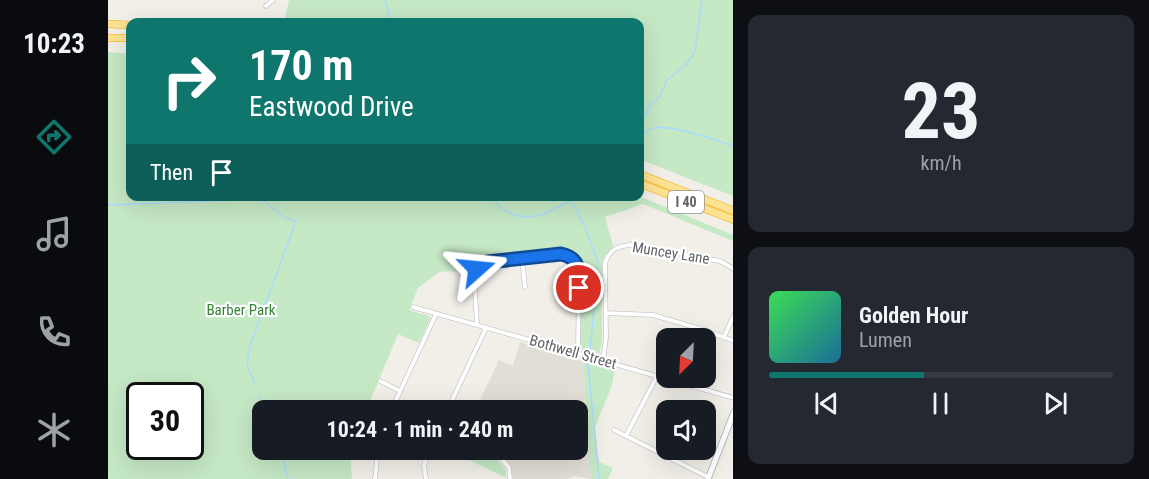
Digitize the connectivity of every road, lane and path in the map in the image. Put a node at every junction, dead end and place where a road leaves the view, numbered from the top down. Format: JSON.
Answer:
{"nodes":[{"id":1,"x":273,"y":0,"type":"edge"},
{"id":2,"x":266,"y":6,"type":"dead end"},
{"id":3,"x":108,"y":24,"type":"edge"},
{"id":4,"x":126,"y":25,"type":"edge"},
{"id":5,"x":108,"y":38,"type":"edge"},
{"id":6,"x":126,"y":38,"type":"edge"},
{"id":7,"x":644,"y":176,"type":"edge"},
{"id":8,"x":644,"y":185,"type":"edge"},
{"id":9,"x":733,"y":211,"type":"edge"},
{"id":10,"x":733,"y":220,"type":"edge"},
{"id":11,"x":522,"y":258,"type":"junction"},
{"id":12,"x":733,"y":268,"type":"edge"},
{"id":13,"x":525,"y":287,"type":"dead end"},
{"id":14,"x":413,"y":307,"type":"dead end"},
{"id":15,"x":606,"y":313,"type":"junction"},
{"id":16,"x":436,"y":314,"type":"junction"},
{"id":17,"x":733,"y":317,"type":"edge"},
{"id":18,"x":477,"y":325,"type":"junction"},
{"id":19,"x":486,"y":328,"type":"junction"},
{"id":20,"x":724,"y":337,"type":"junction"},
{"id":21,"x":733,"y":341,"type":"edge"},
{"id":22,"x":578,"y":354,"type":"junction"},
{"id":23,"x":603,"y":361,"type":"junction"},
{"id":24,"x":656,"y":376,"type":"edge"},
{"id":25,"x":656,"y":378,"type":"edge"},
{"id":26,"x":380,"y":381,"type":"dead end"},
{"id":27,"x":699,"y":388,"type":"edge"},
{"id":28,"x":400,"y":391,"type":"junction"},
{"id":29,"x":733,"y":398,"type":"edge"},
{"id":30,"x":396,"y":400,"type":"edge"},
{"id":31,"x":452,"y":400,"type":"edge"},
{"id":32,"x":733,"y":415,"type":"edge"},
{"id":33,"x":614,"y":430,"type":"dead end"},
{"id":34,"x":626,"y":436,"type":"junction"},
{"id":35,"x":377,"y":460,"type":"edge"},
{"id":36,"x":426,"y":460,"type":"edge"},
{"id":37,"x":503,"y":460,"type":"edge"},
{"id":38,"x":708,"y":478,"type":"edge"},
{"id":39,"x":375,"y":479,"type":"edge"},
{"id":40,"x":426,"y":479,"type":"edge"},
{"id":41,"x":510,"y":479,"type":"edge"}],
"edges":[{"from":1,"to":2,"type":"street"},
{"from":3,"to":4,"type":"highway"},
{"from":5,"to":6,"type":"highway"},
{"from":7,"to":9,"type":"highway","number":"I 40"},
{"from":8,"to":10,"type":"highway","number":"I 40"},
{"from":11,"to":13,"type":"street"},
{"from":11,"to":18,"type":"street"},
{"from":11,"to":22,"type":"street"},
{"from":12,"to":15,"type":"street","name":"Muncey Lane"},
{"from":14,"to":16,"type":"street","name":"Bothwell Street"},
{"from":15,"to":20,"type":"street"},
{"from":15,"to":23,"type":"street","name":"Muncey Lane"},
{"from":16,"to":18,"type":"street","name":"Bothwell Street"},
{"from":16,"to":28,"type":"street"},
{"from":17,"to":20,"type":"street"},
{"from":18,"to":19,"type":"street","name":"Bothwell Street"},
{"from":19,"to":22,"type":"street","name":"Bothwell Street"},
{"from":19,"to":31,"type":"street"},
{"from":20,"to":21,"type":"street"},
{"from":22,"to":23,"type":"street","name":"Bothwell Street"},
{"from":23,"to":24,"type":"street","name":"Bothwell Street"},
{"from":25,"to":34,"type":"street"},
{"from":26,"to":28,"type":"street"},
{"from":27,"to":29,"type":"street","name":"Bothwell Street"},
{"from":28,"to":30,"type":"street"},
{"from":32,"to":38,"type":"street"},
{"from":33,"to":34,"type":"street"},
{"from":34,"to":38,"type":"street"},
{"from":35,"to":39,"type":"street"},
{"from":36,"to":40,"type":"street"},
{"from":37,"to":41,"type":"street"}]}
